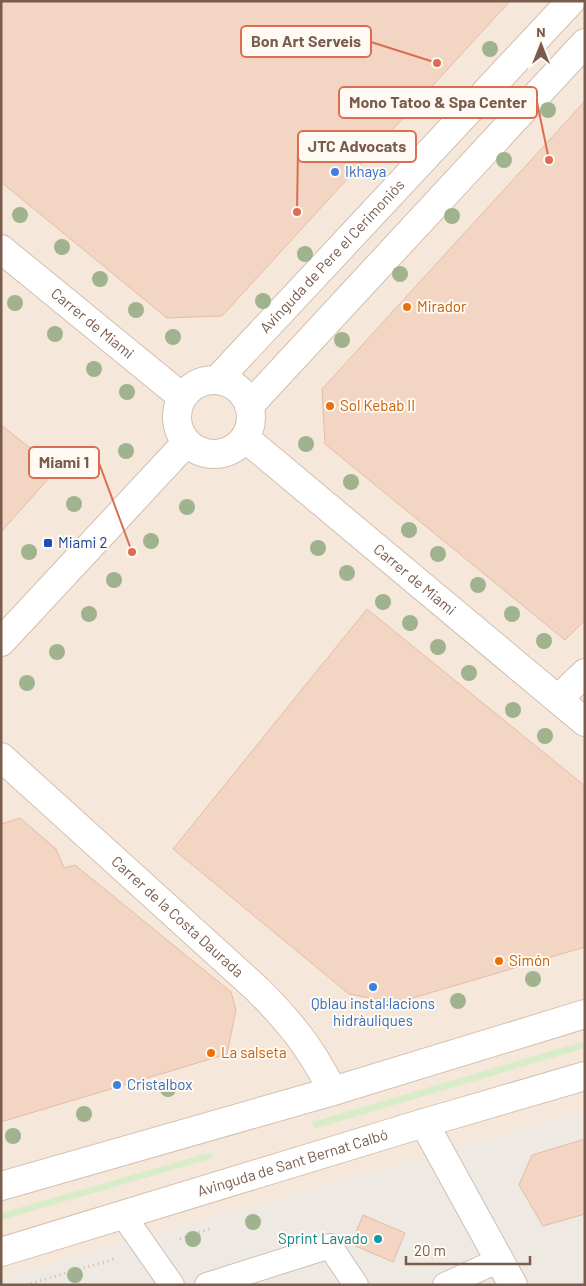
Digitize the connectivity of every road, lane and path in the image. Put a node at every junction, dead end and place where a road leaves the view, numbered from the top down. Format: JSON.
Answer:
{"nodes":[{"id":1,"x":570,"y":1,"type":"edge"},
{"id":2,"x":585,"y":43,"type":"edge"},
{"id":3,"x":1,"y":249,"type":"edge"},
{"id":4,"x":217,"y":380,"type":"junction"},
{"id":5,"x":182,"y":397,"type":"junction"},
{"id":6,"x":249,"y":406,"type":"junction"},
{"id":7,"x":245,"y":438,"type":"junction"},
{"id":8,"x":186,"y":443,"type":"junction"},
{"id":9,"x":1,"y":642,"type":"edge"},
{"id":10,"x":585,"y":673,"type":"edge"},
{"id":11,"x":558,"y":699,"type":"junction"},
{"id":12,"x":585,"y":722,"type":"edge"},
{"id":13,"x":1,"y":757,"type":"edge"},
{"id":14,"x":585,"y":1014,"type":"edge"},
{"id":15,"x":585,"y":1076,"type":"edge"},
{"id":16,"x":332,"y":1091,"type":"junction"},
{"id":17,"x":424,"y":1123,"type":"junction"},
{"id":18,"x":1,"y":1186,"type":"edge"},
{"id":19,"x":123,"y":1215,"type":"junction"},
{"id":20,"x":1,"y":1252,"type":"edge"},
{"id":21,"x":499,"y":1260,"type":"junction"},
{"id":22,"x":172,"y":1285,"type":"edge"},
{"id":23,"x":207,"y":1285,"type":"edge"},
{"id":24,"x":356,"y":1285,"type":"edge"},
{"id":25,"x":445,"y":1285,"type":"edge"},
{"id":26,"x":513,"y":1285,"type":"edge"}],
"edges":[{"from":1,"to":4,"type":"street","name":"Avinguda de Pere el Cerimoniós"},
{"from":2,"to":6,"type":"street"},
{"from":3,"to":5,"type":"street","name":"Carrer de Miami"},
{"from":4,"to":5,"type":"street"},
{"from":4,"to":6,"type":"street"},
{"from":5,"to":8,"type":"street"},
{"from":6,"to":7,"type":"street"},
{"from":7,"to":8,"type":"street"},
{"from":7,"to":11,"type":"street","name":"Carrer de Miami"},
{"from":8,"to":9,"type":"street"},
{"from":10,"to":11,"type":"street"},
{"from":11,"to":12,"type":"street","name":"Carrer de Miami"},
{"from":13,"to":16,"type":"street","name":"Carrer de la Costa Daurada"},
{"from":14,"to":16,"type":"street"},
{"from":15,"to":17,"type":"street","name":"Avinguda de Sant Bernat Calbó"},
{"from":16,"to":18,"type":"street"},
{"from":17,"to":19,"type":"street","name":"Avinguda de Sant Bernat Calbó"},
{"from":17,"to":21,"type":"street"},
{"from":19,"to":20,"type":"street","name":"Avinguda de Sant Bernat Calbó"},
{"from":19,"to":22,"type":"lane"},
{"from":21,"to":25,"type":"lane"},
{"from":21,"to":26,"type":"street"},
{"from":23,"to":24,"type":"lane"}]}
